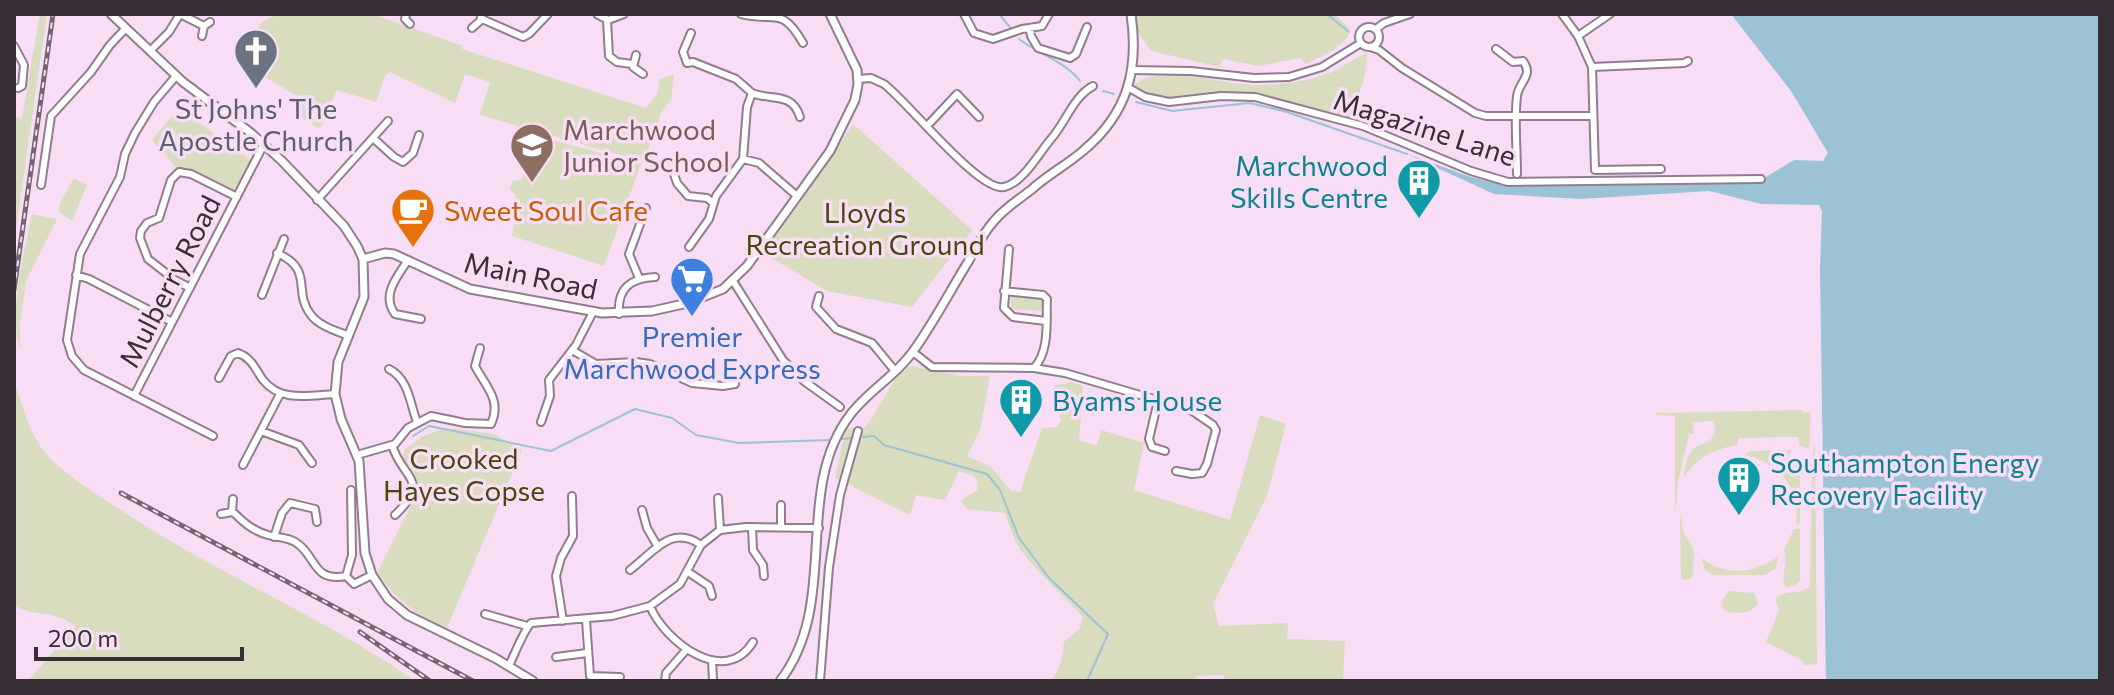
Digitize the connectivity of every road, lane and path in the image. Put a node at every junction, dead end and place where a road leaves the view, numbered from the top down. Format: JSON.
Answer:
{"nodes":[{"id":1,"x":111,"y":14,"type":"edge"},
{"id":2,"x":180,"y":14,"type":"edge"},
{"id":3,"x":406,"y":14,"type":"edge"},
{"id":4,"x":548,"y":14,"type":"edge"},
{"id":5,"x":597,"y":14,"type":"edge"},
{"id":6,"x":624,"y":14,"type":"edge"},
{"id":7,"x":741,"y":14,"type":"edge"},
{"id":8,"x":830,"y":14,"type":"edge"},
{"id":9,"x":964,"y":14,"type":"edge"},
{"id":10,"x":1049,"y":14,"type":"edge"},
{"id":11,"x":1131,"y":14,"type":"edge"},
{"id":12,"x":1410,"y":14,"type":"edge"},
{"id":13,"x":1562,"y":14,"type":"edge"},
{"id":14,"x":1610,"y":14,"type":"edge"},
{"id":15,"x":482,"y":17,"type":"edge"},
{"id":16,"x":607,"y":20,"type":"junction"},
{"id":17,"x":410,"y":24,"type":"dead end"},
{"id":18,"x":1087,"y":27,"type":"dead end"},
{"id":19,"x":126,"y":28,"type":"junction"},
{"id":20,"x":472,"y":28,"type":"dead end"},
{"id":21,"x":1030,"y":29,"type":"junction"},
{"id":22,"x":691,"y":33,"type":"dead end"},
{"id":23,"x":1378,"y":33,"type":"junction"},
{"id":24,"x":202,"y":36,"type":"dead end"},
{"id":25,"x":527,"y":36,"type":"junction"},
{"id":26,"x":1578,"y":36,"type":"junction"},
{"id":27,"x":803,"y":43,"type":"dead end"},
{"id":28,"x":1361,"y":43,"type":"junction"},
{"id":29,"x":14,"y":46,"type":"edge"},
{"id":30,"x":525,"y":46,"type":"dead end"},
{"id":31,"x":1370,"y":47,"type":"junction"},
{"id":32,"x":1496,"y":49,"type":"dead end"},
{"id":33,"x":150,"y":51,"type":"junction"},
{"id":34,"x":636,"y":55,"type":"dead end"},
{"id":35,"x":1393,"y":61,"type":"junction"},
{"id":36,"x":1688,"y":61,"type":"dead end"},
{"id":37,"x":632,"y":64,"type":"junction"},
{"id":38,"x":1592,"y":67,"type":"junction"},
{"id":39,"x":1132,"y":70,"type":"junction"},
{"id":40,"x":643,"y":74,"type":"dead end"},
{"id":41,"x":176,"y":76,"type":"junction"},
{"id":42,"x":858,"y":79,"type":"junction"},
{"id":43,"x":1093,"y":86,"type":"dead end"},
{"id":44,"x":18,"y":88,"type":"dead end"},
{"id":45,"x":1129,"y":88,"type":"junction"},
{"id":46,"x":752,"y":93,"type":"junction"},
{"id":47,"x":1517,"y":116,"type":"junction"},
{"id":48,"x":1593,"y":116,"type":"junction"},
{"id":49,"x":800,"y":117,"type":"dead end"},
{"id":50,"x":979,"y":117,"type":"dead end"},
{"id":51,"x":388,"y":121,"type":"dead end"},
{"id":52,"x":927,"y":126,"type":"junction"},
{"id":53,"x":419,"y":135,"type":"dead end"},
{"id":54,"x":373,"y":138,"type":"junction"},
{"id":55,"x":264,"y":144,"type":"junction"},
{"id":56,"x":743,"y":159,"type":"junction"},
{"id":57,"x":1661,"y":169,"type":"dead end"},
{"id":58,"x":673,"y":171,"type":"dead end"},
{"id":59,"x":1517,"y":174,"type":"dead end"},
{"id":60,"x":1761,"y":179,"type":"dead end"},
{"id":61,"x":41,"y":185,"type":"dead end"},
{"id":62,"x":797,"y":196,"type":"junction"},
{"id":63,"x":237,"y":197,"type":"junction"},
{"id":64,"x":317,"y":200,"type":"junction"},
{"id":65,"x":713,"y":203,"type":"junction"},
{"id":66,"x":646,"y":208,"type":"dead end"},
{"id":67,"x":284,"y":239,"type":"dead end"},
{"id":68,"x":689,"y":247,"type":"dead end"},
{"id":69,"x":1009,"y":249,"type":"dead end"},
{"id":70,"x":277,"y":253,"type":"junction"},
{"id":71,"x":363,"y":259,"type":"junction"},
{"id":72,"x":408,"y":260,"type":"junction"},
{"id":73,"x":76,"y":275,"type":"junction"},
{"id":74,"x":655,"y":277,"type":"dead end"},
{"id":75,"x":639,"y":278,"type":"junction"},
{"id":76,"x":733,"y":281,"type":"junction"},
{"id":77,"x":190,"y":288,"type":"junction"},
{"id":78,"x":1004,"y":291,"type":"junction"},
{"id":79,"x":262,"y":295,"type":"dead end"},
{"id":80,"x":819,"y":296,"type":"dead end"},
{"id":81,"x":593,"y":312,"type":"junction"},
{"id":82,"x":619,"y":314,"type":"junction"},
{"id":83,"x":421,"y":319,"type":"dead end"},
{"id":84,"x":1046,"y":321,"type":"junction"},
{"id":85,"x":172,"y":322,"type":"junction"},
{"id":86,"x":349,"y":336,"type":"junction"},
{"id":87,"x":480,"y":348,"type":"dead end"},
{"id":88,"x":572,"y":350,"type":"junction"},
{"id":89,"x":913,"y":352,"type":"junction"},
{"id":90,"x":1034,"y":368,"type":"junction"},
{"id":91,"x":389,"y":369,"type":"dead end"},
{"id":92,"x":895,"y":371,"type":"junction"},
{"id":93,"x":736,"y":372,"type":"dead end"},
{"id":94,"x":219,"y":378,"type":"dead end"},
{"id":95,"x":280,"y":394,"type":"junction"},
{"id":96,"x":335,"y":394,"type":"junction"},
{"id":97,"x":134,"y":396,"type":"junction"},
{"id":98,"x":1158,"y":401,"type":"junction"},
{"id":99,"x":840,"y":407,"type":"dead end"},
{"id":100,"x":417,"y":422,"type":"junction"},
{"id":101,"x":541,"y":422,"type":"dead end"},
{"id":102,"x":261,"y":431,"type":"junction"},
{"id":103,"x":858,"y":431,"type":"dead end"},
{"id":104,"x":213,"y":436,"type":"dead end"},
{"id":105,"x":392,"y":445,"type":"junction"},
{"id":106,"x":1165,"y":451,"type":"dead end"},
{"id":107,"x":357,"y":455,"type":"junction"},
{"id":108,"x":312,"y":463,"type":"dead end"},
{"id":109,"x":243,"y":465,"type":"dead end"},
{"id":110,"x":1176,"y":471,"type":"dead end"},
{"id":111,"x":351,"y":490,"type":"dead end"},
{"id":112,"x":572,"y":496,"type":"dead end"},
{"id":113,"x":718,"y":498,"type":"dead end"},
{"id":114,"x":233,"y":499,"type":"dead end"},
{"id":115,"x":781,"y":505,"type":"dead end"},
{"id":116,"x":642,"y":510,"type":"dead end"},
{"id":117,"x":232,"y":511,"type":"junction"},
{"id":118,"x":221,"y":514,"type":"dead end"},
{"id":119,"x":395,"y":515,"type":"dead end"},
{"id":120,"x":317,"y":522,"type":"dead end"},
{"id":121,"x":752,"y":527,"type":"junction"},
{"id":122,"x":781,"y":527,"type":"junction"},
{"id":123,"x":819,"y":528,"type":"junction"},
{"id":124,"x":720,"y":530,"type":"junction"},
{"id":125,"x":274,"y":537,"type":"junction"},
{"id":126,"x":701,"y":545,"type":"junction"},
{"id":127,"x":658,"y":547,"type":"junction"},
{"id":128,"x":630,"y":570,"type":"dead end"},
{"id":129,"x":688,"y":572,"type":"junction"},
{"id":130,"x":372,"y":575,"type":"junction"},
{"id":131,"x":346,"y":576,"type":"junction"},
{"id":132,"x":764,"y":576,"type":"dead end"},
{"id":133,"x":712,"y":596,"type":"dead end"},
{"id":134,"x":650,"y":606,"type":"junction"},
{"id":135,"x":485,"y":614,"type":"dead end"},
{"id":136,"x":586,"y":620,"type":"junction"},
{"id":137,"x":563,"y":621,"type":"junction"},
{"id":138,"x":527,"y":626,"type":"junction"},
{"id":139,"x":753,"y":642,"type":"dead end"},
{"id":140,"x":686,"y":650,"type":"junction"},
{"id":141,"x":587,"y":653,"type":"junction"},
{"id":142,"x":556,"y":657,"type":"dead end"},
{"id":143,"x":712,"y":660,"type":"junction"},
{"id":144,"x":509,"y":666,"type":"junction"},
{"id":145,"x":620,"y":677,"type":"dead end"},
{"id":146,"x":713,"y":680,"type":"edge"},
{"id":147,"x":533,"y":681,"type":"edge"},
{"id":148,"x":665,"y":681,"type":"edge"},
{"id":149,"x":780,"y":681,"type":"edge"},
{"id":150,"x":820,"y":681,"type":"edge"}],
"edges":[{"from":1,"to":19,"type":"street"},
{"from":2,"to":24,"type":"street"},
{"from":2,"to":33,"type":"street"},
{"from":3,"to":17,"type":"street"},
{"from":4,"to":25,"type":"street"},
{"from":5,"to":16,"type":"street"},
{"from":6,"to":16,"type":"street"},
{"from":7,"to":27,"type":"street"},
{"from":8,"to":42,"type":"street"},
{"from":9,"to":21,"type":"street"},
{"from":10,"to":21,"type":"street"},
{"from":11,"to":39,"type":"street"},
{"from":12,"to":23,"type":"street"},
{"from":13,"to":26,"type":"street"},
{"from":14,"to":26,"type":"street"},
{"from":15,"to":20,"type":"street"},
{"from":15,"to":25,"type":"street"},
{"from":16,"to":37,"type":"street"},
{"from":18,"to":21,"type":"street"},
{"from":19,"to":33,"type":"street"},
{"from":19,"to":61,"type":"street"},
{"from":22,"to":46,"type":"street"},
{"from":23,"to":28,"type":"street"},
{"from":23,"to":31,"type":"street"},
{"from":23,"to":35,"type":"street"},
{"from":25,"to":30,"type":"street"},
{"from":26,"to":38,"type":"street"},
{"from":28,"to":31,"type":"street"},
{"from":28,"to":39,"type":"street"},
{"from":29,"to":44,"type":"street"},
{"from":31,"to":35,"type":"street"},
{"from":32,"to":47,"type":"street"},
{"from":33,"to":41,"type":"street"},
{"from":34,"to":37,"type":"street"},
{"from":35,"to":47,"type":"street"},
{"from":36,"to":38,"type":"street"},
{"from":37,"to":40,"type":"street"},
{"from":38,"to":48,"type":"street"},
{"from":39,"to":45,"type":"street"},
{"from":41,"to":55,"type":"street"},
{"from":41,"to":73,"type":"street"},
{"from":42,"to":52,"type":"street"},
{"from":42,"to":62,"type":"street","name":"Main Road"},
{"from":43,"to":52,"type":"street"},
{"from":45,"to":60,"type":"street","name":"Magazine Lane"},
{"from":45,"to":89,"type":"street"},
{"from":46,"to":49,"type":"street"},
{"from":46,"to":56,"type":"street"},
{"from":47,"to":48,"type":"street"},
{"from":47,"to":59,"type":"street"},
{"from":48,"to":57,"type":"street"},
{"from":50,"to":52,"type":"street"},
{"from":51,"to":54,"type":"street"},
{"from":53,"to":54,"type":"street"},
{"from":54,"to":64,"type":"street"},
{"from":55,"to":63,"type":"street","name":"Mulberry Road"},
{"from":55,"to":64,"type":"street"},
{"from":56,"to":62,"type":"street"},
{"from":56,"to":65,"type":"street"},
{"from":58,"to":65,"type":"street"},
{"from":62,"to":76,"type":"street","name":"Main Road"},
{"from":63,"to":77,"type":"street","name":"Mulberry Road"},
{"from":63,"to":77,"type":"street"},
{"from":64,"to":71,"type":"street"},
{"from":65,"to":68,"type":"street"},
{"from":66,"to":75,"type":"street"},
{"from":67,"to":70,"type":"street"},
{"from":69,"to":78,"type":"street"},
{"from":70,"to":79,"type":"street"},
{"from":70,"to":86,"type":"street"},
{"from":71,"to":72,"type":"street","name":"Main Road"},
{"from":71,"to":86,"type":"street"},
{"from":72,"to":81,"type":"street","name":"Main Road"},
{"from":72,"to":83,"type":"street"},
{"from":73,"to":85,"type":"street"},
{"from":73,"to":97,"type":"street"},
{"from":74,"to":75,"type":"street"},
{"from":75,"to":82,"type":"street"},
{"from":76,"to":82,"type":"street","name":"Main Road"},
{"from":76,"to":99,"type":"street"},
{"from":77,"to":85,"type":"street","name":"Mulberry Road"},
{"from":78,"to":84,"type":"street"},
{"from":78,"to":84,"type":"street"},
{"from":80,"to":92,"type":"street"},
{"from":81,"to":82,"type":"street","name":"Main Road"},
{"from":81,"to":88,"type":"street"},
{"from":84,"to":90,"type":"street"},
{"from":85,"to":97,"type":"street","name":"Mulberry Road"},
{"from":86,"to":96,"type":"street"},
{"from":87,"to":100,"type":"street"},
{"from":88,"to":93,"type":"street"},
{"from":88,"to":101,"type":"street"},
{"from":89,"to":90,"type":"street"},
{"from":89,"to":92,"type":"street"},
{"from":90,"to":98,"type":"street"},
{"from":91,"to":100,"type":"street"},
{"from":92,"to":123,"type":"street"},
{"from":94,"to":95,"type":"street"},
{"from":95,"to":96,"type":"street"},
{"from":95,"to":102,"type":"street"},
{"from":96,"to":107,"type":"street"},
{"from":97,"to":104,"type":"street"},
{"from":98,"to":106,"type":"street"},
{"from":98,"to":110,"type":"street"},
{"from":100,"to":105,"type":"street"},
{"from":102,"to":108,"type":"street"},
{"from":102,"to":109,"type":"street"},
{"from":103,"to":150,"type":"street"},
{"from":105,"to":107,"type":"street"},
{"from":105,"to":119,"type":"street"},
{"from":107,"to":130,"type":"street"},
{"from":111,"to":131,"type":"street"},
{"from":112,"to":137,"type":"street"},
{"from":113,"to":124,"type":"street"},
{"from":114,"to":117,"type":"street"},
{"from":115,"to":122,"type":"street"},
{"from":116,"to":127,"type":"street"},
{"from":117,"to":118,"type":"street"},
{"from":117,"to":125,"type":"street"},
{"from":120,"to":125,"type":"street"},
{"from":121,"to":122,"type":"street"},
{"from":121,"to":124,"type":"street"},
{"from":121,"to":132,"type":"street"},
{"from":122,"to":123,"type":"street"},
{"from":123,"to":149,"type":"street"},
{"from":124,"to":126,"type":"street"},
{"from":125,"to":131,"type":"street"},
{"from":126,"to":127,"type":"street"},
{"from":126,"to":129,"type":"street"},
{"from":127,"to":128,"type":"street"},
{"from":129,"to":133,"type":"street"},
{"from":129,"to":134,"type":"street"},
{"from":130,"to":131,"type":"street"},
{"from":130,"to":144,"type":"street"},
{"from":134,"to":136,"type":"street"},
{"from":134,"to":140,"type":"street"},
{"from":135,"to":138,"type":"street"},
{"from":136,"to":137,"type":"street"},
{"from":136,"to":141,"type":"street"},
{"from":137,"to":138,"type":"street"},
{"from":138,"to":144,"type":"street"},
{"from":139,"to":143,"type":"street"},
{"from":140,"to":143,"type":"street"},
{"from":140,"to":148,"type":"street"},
{"from":141,"to":142,"type":"street"},
{"from":141,"to":145,"type":"street"},
{"from":143,"to":146,"type":"street"},
{"from":144,"to":147,"type":"street"}]}
